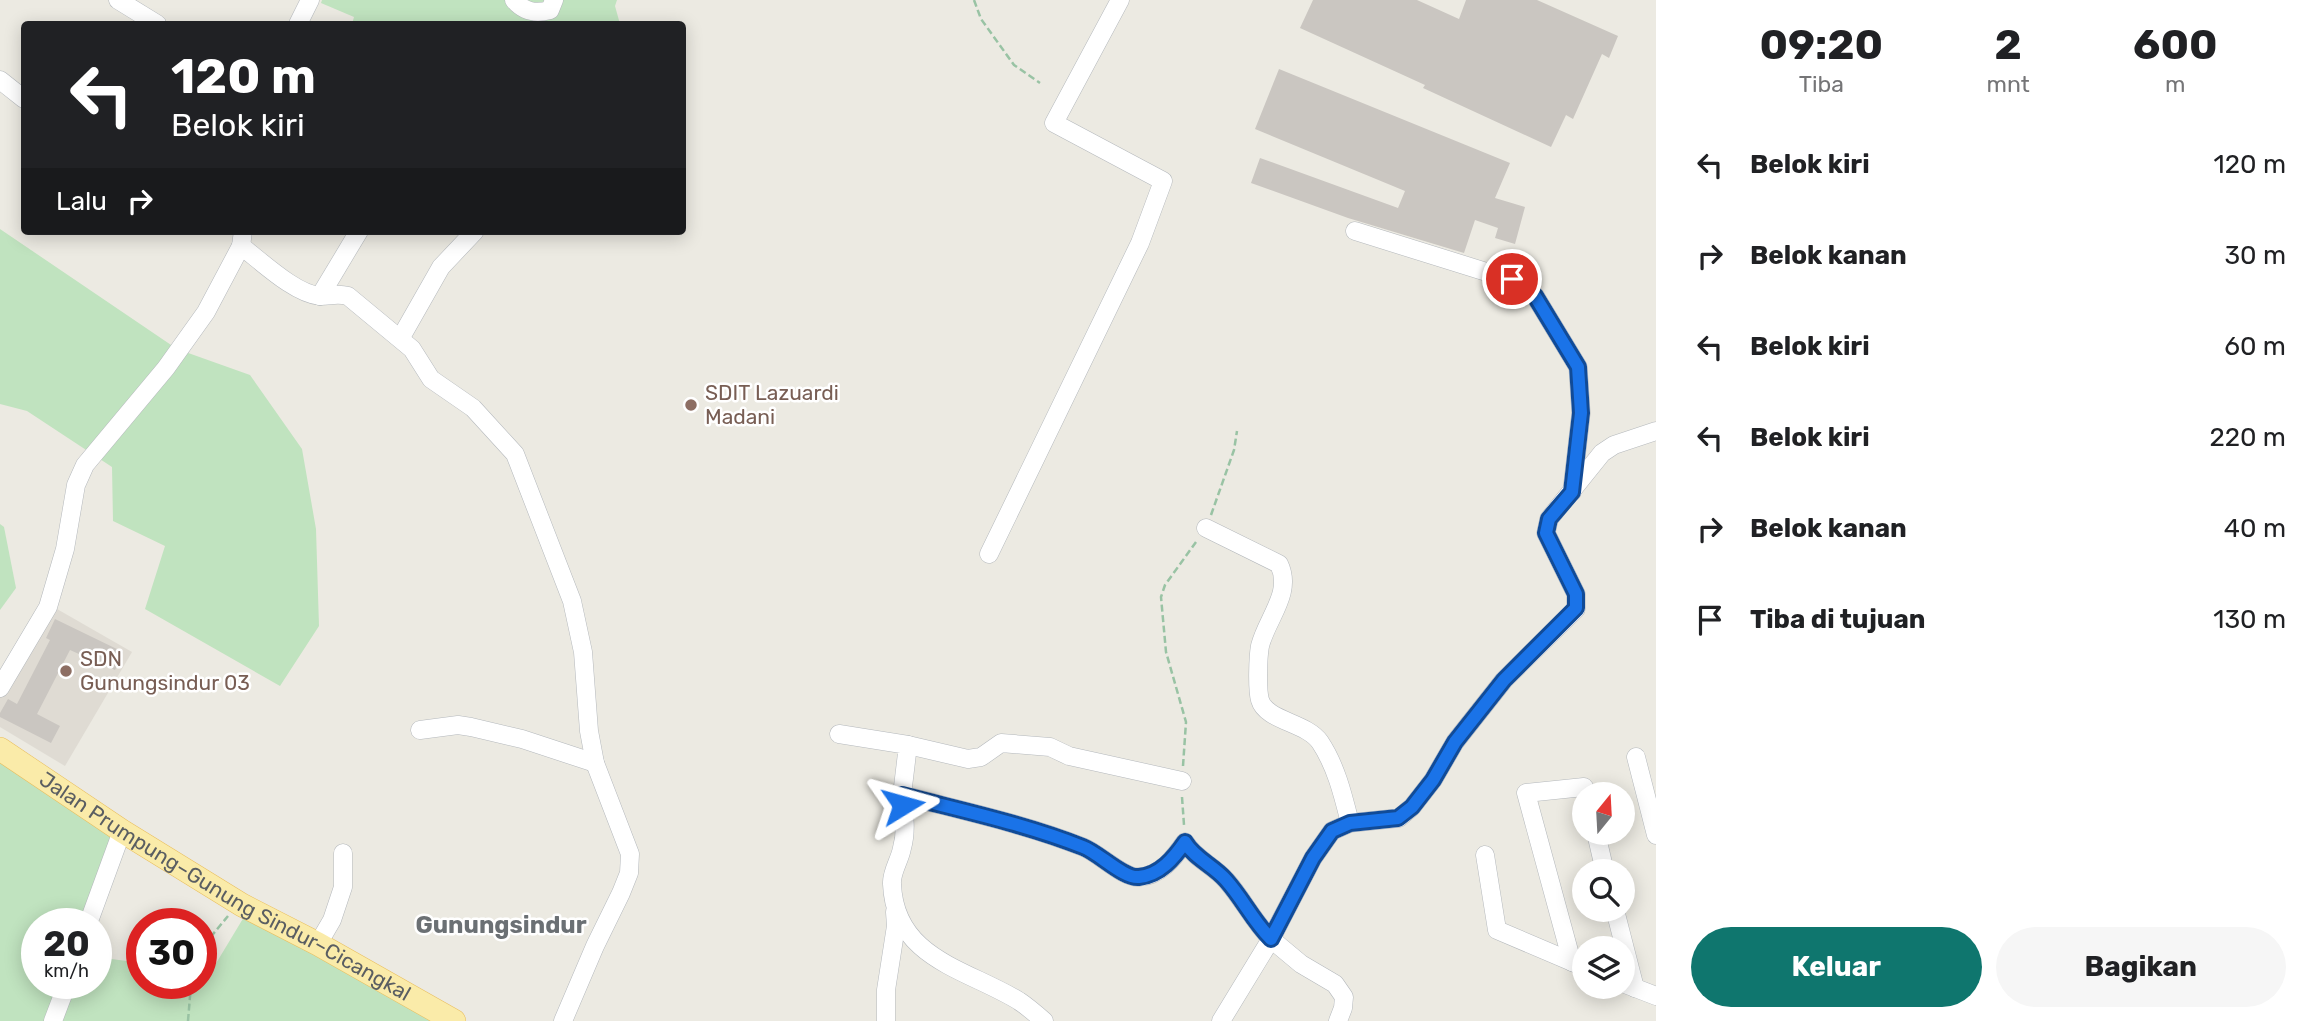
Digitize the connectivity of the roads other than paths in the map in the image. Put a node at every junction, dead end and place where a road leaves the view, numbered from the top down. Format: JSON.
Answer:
{"nodes":[{"id":1,"x":118,"y":0,"type":"edge"},
{"id":2,"x":310,"y":0,"type":"edge"},
{"id":3,"x":514,"y":0,"type":"edge"},
{"id":4,"x":554,"y":0,"type":"edge"},
{"id":5,"x":1120,"y":0,"type":"edge"},
{"id":6,"x":152,"y":21,"type":"edge"},
{"id":7,"x":300,"y":21,"type":"edge"},
{"id":8,"x":0,"y":80,"type":"edge"},
{"id":9,"x":21,"y":97,"type":"edge"},
{"id":10,"x":1355,"y":231,"type":"dead end"},
{"id":11,"x":357,"y":235,"type":"edge"},
{"id":12,"x":471,"y":235,"type":"edge"},
{"id":13,"x":242,"y":239,"type":"edge"},
{"id":14,"x":320,"y":296,"type":"junction"},
{"id":15,"x":398,"y":337,"type":"junction"},
{"id":16,"x":1656,"y":431,"type":"edge"},
{"id":17,"x":1572,"y":492,"type":"junction"},
{"id":18,"x":1206,"y":528,"type":"road end"},
{"id":19,"x":989,"y":554,"type":"dead end"},
{"id":20,"x":0,"y":688,"type":"edge"},
{"id":21,"x":420,"y":730,"type":"dead end"},
{"id":22,"x":839,"y":734,"type":"dead end"},
{"id":23,"x":908,"y":745,"type":"junction"},
{"id":24,"x":0,"y":749,"type":"edge"},
{"id":25,"x":1636,"y":757,"type":"dead end"},
{"id":26,"x":595,"y":763,"type":"junction"},
{"id":27,"x":1182,"y":781,"type":"road end"},
{"id":28,"x":1572,"y":786,"type":"edge"},
{"id":29,"x":902,"y":795,"type":"junction"},
{"id":30,"x":1350,"y":823,"type":"junction"},
{"id":31,"x":122,"y":831,"type":"junction"},
{"id":32,"x":1656,"y":835,"type":"edge"},
{"id":33,"x":343,"y":853,"type":"dead end"},
{"id":34,"x":1485,"y":855,"type":"dead end"},
{"id":35,"x":94,"y":908,"type":"edge"},
{"id":36,"x":895,"y":912,"type":"junction"},
{"id":37,"x":1271,"y":939,"type":"junction"},
{"id":38,"x":318,"y":944,"type":"junction"},
{"id":39,"x":1572,"y":944,"type":"edge"},
{"id":40,"x":1572,"y":961,"type":"edge"},
{"id":41,"x":1635,"y":988,"type":"edge"},
{"id":42,"x":1656,"y":996,"type":"edge"},
{"id":43,"x":61,"y":999,"type":"edge"},
{"id":44,"x":53,"y":1021,"type":"edge"},
{"id":45,"x":454,"y":1021,"type":"edge"},
{"id":46,"x":564,"y":1021,"type":"edge"},
{"id":47,"x":886,"y":1021,"type":"edge"},
{"id":48,"x":1044,"y":1021,"type":"edge"},
{"id":49,"x":1221,"y":1021,"type":"edge"},
{"id":50,"x":1338,"y":1021,"type":"edge"}],
"edges":[{"from":1,"to":6,"type":"street"},
{"from":2,"to":7,"type":"street"},
{"from":3,"to":4,"type":"street"},
{"from":5,"to":19,"type":"street"},
{"from":8,"to":9,"type":"street"},
{"from":10,"to":17,"type":"street"},
{"from":11,"to":14,"type":"street"},
{"from":12,"to":15,"type":"street"},
{"from":13,"to":14,"type":"street"},
{"from":13,"to":20,"type":"street"},
{"from":14,"to":15,"type":"street"},
{"from":15,"to":26,"type":"street"},
{"from":16,"to":17,"type":"street"},
{"from":17,"to":30,"type":"street"},
{"from":18,"to":30,"type":"street"},
{"from":21,"to":26,"type":"street"},
{"from":22,"to":23,"type":"street"},
{"from":23,"to":27,"type":"street"},
{"from":23,"to":29,"type":"street"},
{"from":24,"to":31,"type":"main road","name":"Jalan Prumpung–Gunung Sindur–Cicangkal"},
{"from":25,"to":32,"type":"street"},
{"from":26,"to":46,"type":"street"},
{"from":28,"to":39,"type":"street"},
{"from":29,"to":36,"type":"street"},
{"from":29,"to":37,"type":"street"},
{"from":30,"to":37,"type":"street"},
{"from":31,"to":35,"type":"street"},
{"from":31,"to":38,"type":"main road","name":"Jalan Prumpung–Gunung Sindur–Cicangkal"},
{"from":33,"to":38,"type":"street"},
{"from":34,"to":40,"type":"street"},
{"from":36,"to":47,"type":"street"},
{"from":36,"to":48,"type":"street"},
{"from":37,"to":49,"type":"street"},
{"from":37,"to":50,"type":"street"},
{"from":38,"to":45,"type":"main road","name":"Jalan Prumpung–Gunung Sindur–Cicangkal"},
{"from":41,"to":42,"type":"street"},
{"from":43,"to":44,"type":"street"}]}
